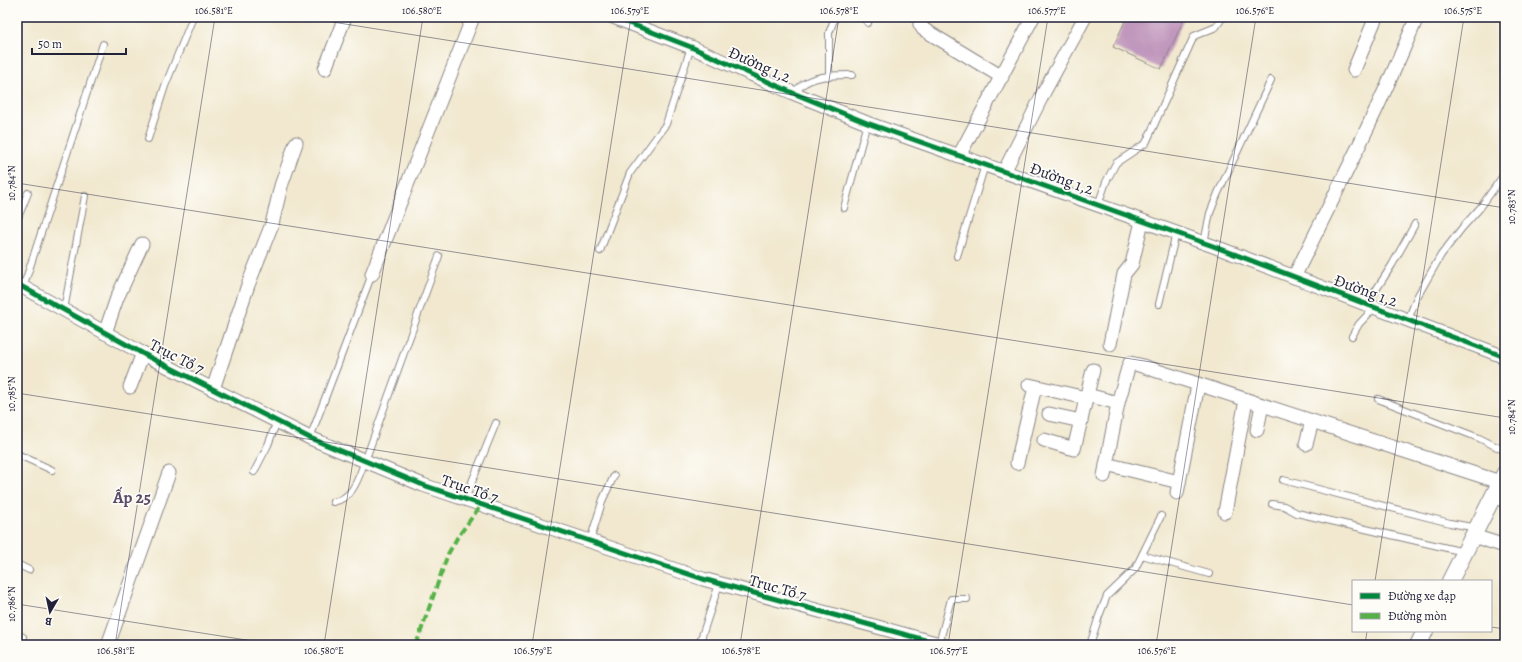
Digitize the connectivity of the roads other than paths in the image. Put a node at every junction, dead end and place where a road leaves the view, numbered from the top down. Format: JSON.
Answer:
{"nodes":[{"id":1,"x":193,"y":17,"type":"edge"},
{"id":2,"x":345,"y":17,"type":"edge"},
{"id":3,"x":473,"y":17,"type":"edge"},
{"id":4,"x":613,"y":17,"type":"edge"},
{"id":5,"x":835,"y":17,"type":"edge"},
{"id":6,"x":863,"y":17,"type":"edge"},
{"id":7,"x":924,"y":17,"type":"edge"},
{"id":8,"x":1033,"y":17,"type":"edge"},
{"id":9,"x":1085,"y":17,"type":"edge"},
{"id":10,"x":1223,"y":17,"type":"edge"},
{"id":11,"x":1376,"y":17,"type":"edge"},
{"id":12,"x":1417,"y":17,"type":"edge"},
{"id":13,"x":868,"y":23,"type":"dead end"},
{"id":14,"x":103,"y":44,"type":"dead end"},
{"id":15,"x":691,"y":47,"type":"junction"},
{"id":16,"x":325,"y":69,"type":"dead end"},
{"id":17,"x":1354,"y":70,"type":"dead end"},
{"id":18,"x":852,"y":75,"type":"dead end"},
{"id":19,"x":829,"y":76,"type":"junction"},
{"id":20,"x":1002,"y":77,"type":"junction"},
{"id":21,"x":1271,"y":80,"type":"dead end"},
{"id":22,"x":793,"y":93,"type":"junction"},
{"id":23,"x":867,"y":123,"type":"junction"},
{"id":24,"x":148,"y":139,"type":"dead end"},
{"id":25,"x":296,"y":144,"type":"dead end"},
{"id":26,"x":960,"y":156,"type":"junction"},
{"id":27,"x":985,"y":165,"type":"junction"},
{"id":28,"x":1004,"y":172,"type":"junction"},
{"id":29,"x":1505,"y":173,"type":"edge"},
{"id":30,"x":28,"y":193,"type":"dead end"},
{"id":31,"x":85,"y":196,"type":"dead end"},
{"id":32,"x":1098,"y":205,"type":"junction"},
{"id":33,"x":844,"y":208,"type":"dead end"},
{"id":34,"x":17,"y":220,"type":"edge"},
{"id":35,"x":1142,"y":221,"type":"junction"},
{"id":36,"x":1415,"y":224,"type":"dead end"},
{"id":37,"x":1176,"y":232,"type":"junction"},
{"id":38,"x":1204,"y":242,"type":"junction"},
{"id":39,"x":142,"y":244,"type":"dead end"},
{"id":40,"x":600,"y":251,"type":"dead end"},
{"id":41,"x":439,"y":256,"type":"dead end"},
{"id":42,"x":957,"y":256,"type":"dead end"},
{"id":43,"x":372,"y":274,"type":"joint"},
{"id":44,"x":1294,"y":277,"type":"junction"},
{"id":45,"x":20,"y":286,"type":"edge"},
{"id":46,"x":1159,"y":304,"type":"dead end"},
{"id":47,"x":1371,"y":306,"type":"junction"},
{"id":48,"x":64,"y":310,"type":"junction"},
{"id":49,"x":1408,"y":320,"type":"junction"},
{"id":50,"x":105,"y":333,"type":"junction"},
{"id":51,"x":1352,"y":336,"type":"dead end"},
{"id":52,"x":1110,"y":344,"type":"dead end"},
{"id":53,"x":143,"y":353,"type":"junction"},
{"id":54,"x":1505,"y":357,"type":"edge"},
{"id":55,"x":1093,"y":370,"type":"dead end"},
{"id":56,"x":1198,"y":385,"type":"junction"},
{"id":57,"x":130,"y":387,"type":"dead end"},
{"id":58,"x":213,"y":389,"type":"junction"},
{"id":59,"x":1087,"y":396,"type":"junction"},
{"id":60,"x":1378,"y":399,"type":"dead end"},
{"id":61,"x":1246,"y":400,"type":"junction"},
{"id":62,"x":1118,"y":403,"type":"junction"},
{"id":63,"x":1262,"y":405,"type":"junction"},
{"id":64,"x":1049,"y":414,"type":"dead end"},
{"id":65,"x":1081,"y":421,"type":"junction"},
{"id":66,"x":1312,"y":421,"type":"junction"},
{"id":67,"x":277,"y":422,"type":"junction"},
{"id":68,"x":496,"y":423,"type":"dead end"},
{"id":69,"x":1257,"y":430,"type":"dead end"},
{"id":70,"x":310,"y":438,"type":"junction"},
{"id":71,"x":1044,"y":440,"type":"dead end"},
{"id":72,"x":1306,"y":444,"type":"dead end"},
{"id":73,"x":1505,"y":451,"type":"edge"},
{"id":74,"x":17,"y":454,"type":"edge"},
{"id":75,"x":365,"y":461,"type":"junction"},
{"id":76,"x":1017,"y":463,"type":"dead end"},
{"id":77,"x":52,"y":470,"type":"dead end"},
{"id":78,"x":254,"y":472,"type":"dead end"},
{"id":79,"x":169,"y":473,"type":"dead end"},
{"id":80,"x":614,"y":476,"type":"dead end"},
{"id":81,"x":1503,"y":478,"type":"edge"},
{"id":82,"x":1283,"y":480,"type":"dead end"},
{"id":83,"x":465,"y":499,"type":"junction"},
{"id":84,"x":1498,"y":499,"type":"edge"},
{"id":85,"x":333,"y":502,"type":"dead end"},
{"id":86,"x":1272,"y":504,"type":"dead end"},
{"id":87,"x":1225,"y":512,"type":"dead end"},
{"id":88,"x":1161,"y":516,"type":"dead end"},
{"id":89,"x":1475,"y":532,"type":"junction"},
{"id":90,"x":590,"y":542,"type":"junction"},
{"id":91,"x":1505,"y":546,"type":"edge"},
{"id":92,"x":1464,"y":552,"type":"junction"},
{"id":93,"x":1142,"y":556,"type":"junction"},
{"id":94,"x":17,"y":564,"type":"edge"},
{"id":95,"x":29,"y":570,"type":"dead end"},
{"id":96,"x":1209,"y":574,"type":"dead end"},
{"id":97,"x":1450,"y":580,"type":"edge"},
{"id":98,"x":719,"y":584,"type":"junction"},
{"id":99,"x":967,"y":600,"type":"dead end"},
{"id":100,"x":1424,"y":632,"type":"edge"},
{"id":101,"x":917,"y":642,"type":"edge"},
{"id":102,"x":941,"y":644,"type":"edge"},
{"id":103,"x":108,"y":645,"type":"edge"},
{"id":104,"x":699,"y":645,"type":"edge"},
{"id":105,"x":1090,"y":645,"type":"edge"},
{"id":106,"x":1418,"y":645,"type":"edge"}],
"edges":[{"from":1,"to":24,"type":"lane"},
{"from":2,"to":16,"type":"street"},
{"from":3,"to":43,"type":"street"},
{"from":4,"to":15,"type":"street","name":"Đường 1,2"},
{"from":5,"to":19,"type":"lane"},
{"from":6,"to":13,"type":"lane"},
{"from":7,"to":20,"type":"street"},
{"from":8,"to":20,"type":"street"},
{"from":9,"to":28,"type":"street"},
{"from":10,"to":32,"type":"lane"},
{"from":11,"to":17,"type":"street"},
{"from":12,"to":44,"type":"street"},
{"from":14,"to":45,"type":"lane"},
{"from":15,"to":22,"type":"street","name":"Đường 1,2"},
{"from":15,"to":40,"type":"lane"},
{"from":18,"to":19,"type":"lane"},
{"from":19,"to":22,"type":"lane"},
{"from":20,"to":26,"type":"street"},
{"from":21,"to":38,"type":"lane"},
{"from":22,"to":23,"type":"street","name":"Đường 1,2"},
{"from":23,"to":26,"type":"street","name":"Đường 1,2"},
{"from":23,"to":33,"type":"lane"},
{"from":25,"to":58,"type":"street"},
{"from":26,"to":27,"type":"street","name":"Đường 1,2"},
{"from":27,"to":28,"type":"street","name":"Đường 1,2"},
{"from":27,"to":42,"type":"lane"},
{"from":28,"to":32,"type":"street","name":"Đường 1,2"},
{"from":29,"to":49,"type":"lane"},
{"from":30,"to":34,"type":"lane"},
{"from":31,"to":48,"type":"lane"},
{"from":32,"to":35,"type":"street","name":"Đường 1,2"},
{"from":35,"to":37,"type":"street","name":"Đường 1,2"},
{"from":35,"to":52,"type":"street"},
{"from":36,"to":47,"type":"lane"},
{"from":37,"to":38,"type":"street","name":"Đường 1,2"},
{"from":37,"to":46,"type":"lane"},
{"from":38,"to":44,"type":"street","name":"Đường 1,2"},
{"from":39,"to":50,"type":"street"},
{"from":41,"to":75,"type":"lane"},
{"from":43,"to":70,"type":"lane"},
{"from":44,"to":47,"type":"street","name":"Đường 1,2"},
{"from":45,"to":48,"type":"street","name":"Trục Tổ 7"},
{"from":47,"to":49,"type":"street","name":"Đường 1,2"},
{"from":47,"to":51,"type":"lane"},
{"from":48,"to":50,"type":"street","name":"Trục Tổ 7"},
{"from":49,"to":54,"type":"street","name":"Đường 1,2"},
{"from":50,"to":53,"type":"street","name":"Trục Tổ 7"},
{"from":53,"to":57,"type":"street"},
{"from":53,"to":58,"type":"street","name":"Trục Tổ 7"},
{"from":55,"to":59,"type":"street"},
{"from":56,"to":61,"type":"street"},
{"from":56,"to":62,"type":"street"},
{"from":56,"to":62,"type":"street"},
{"from":58,"to":67,"type":"street","name":"Trục Tổ 7"},
{"from":59,"to":62,"type":"street"},
{"from":59,"to":65,"type":"street"},
{"from":59,"to":76,"type":"street"},
{"from":60,"to":73,"type":"lane"},
{"from":61,"to":63,"type":"street"},
{"from":61,"to":87,"type":"street"},
{"from":63,"to":66,"type":"street"},
{"from":63,"to":69,"type":"street"},
{"from":64,"to":65,"type":"street"},
{"from":65,"to":71,"type":"street"},
{"from":66,"to":72,"type":"street"},
{"from":66,"to":81,"type":"street"},
{"from":67,"to":70,"type":"street","name":"Trục Tổ 7"},
{"from":67,"to":78,"type":"lane"},
{"from":68,"to":83,"type":"lane"},
{"from":70,"to":75,"type":"street","name":"Trục Tổ 7"},
{"from":74,"to":77,"type":"lane"},
{"from":75,"to":83,"type":"street","name":"Trục Tổ 7"},
{"from":75,"to":85,"type":"lane"},
{"from":79,"to":103,"type":"street"},
{"from":80,"to":90,"type":"lane"},
{"from":81,"to":84,"type":"street"},
{"from":82,"to":89,"type":"lane"},
{"from":83,"to":90,"type":"street","name":"Trục Tổ 7"},
{"from":84,"to":89,"type":"street"},
{"from":86,"to":92,"type":"lane"},
{"from":88,"to":93,"type":"lane"},
{"from":89,"to":91,"type":"street"},
{"from":89,"to":92,"type":"street"},
{"from":90,"to":98,"type":"street","name":"Trục Tổ 7"},
{"from":92,"to":97,"type":"street"},
{"from":93,"to":96,"type":"lane"},
{"from":93,"to":105,"type":"lane"},
{"from":94,"to":95,"type":"lane"},
{"from":98,"to":101,"type":"street","name":"Trục Tổ 7"},
{"from":98,"to":104,"type":"lane"},
{"from":99,"to":102,"type":"lane"},
{"from":100,"to":106,"type":"street"},
{"from":101,"to":102,"type":"street","name":"Trục Tổ 7"}]}
